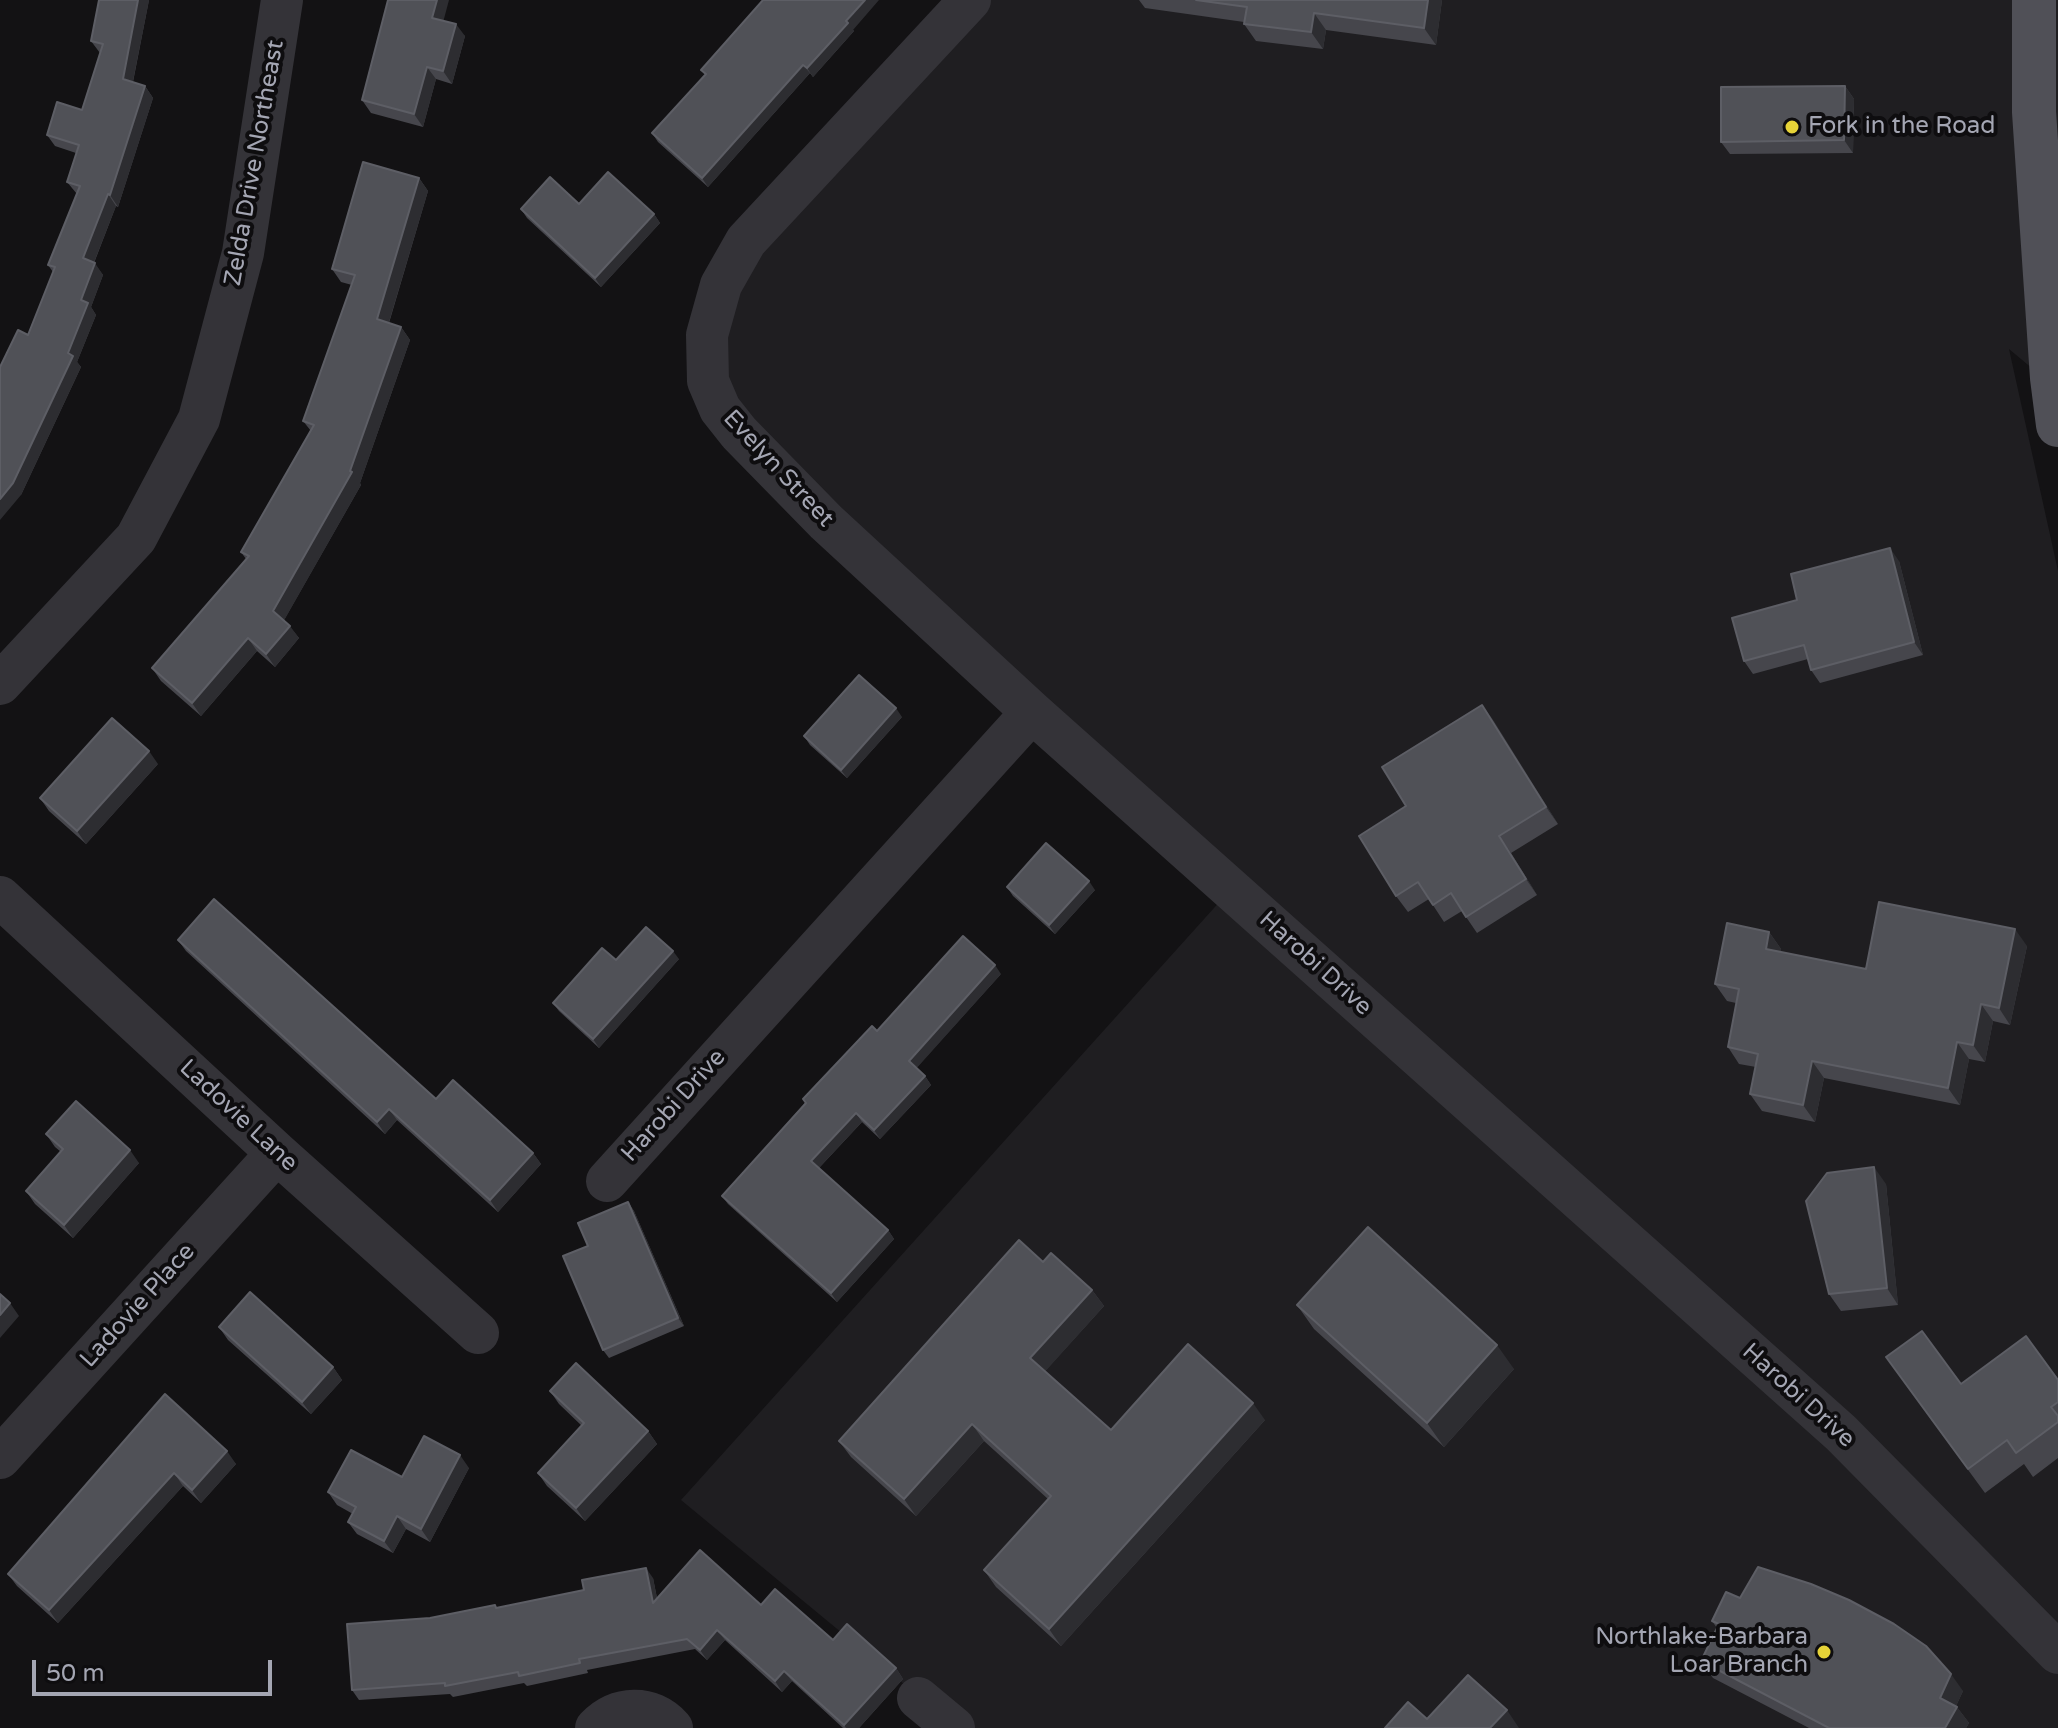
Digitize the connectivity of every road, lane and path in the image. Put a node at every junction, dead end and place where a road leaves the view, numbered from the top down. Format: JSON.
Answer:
{"nodes":[{"id":1,"x":282,"y":0,"type":"edge"},
{"id":2,"x":970,"y":0,"type":"edge"},
{"id":3,"x":2034,"y":0,"type":"edge"},
{"id":4,"x":2058,"y":425,"type":"edge"},
{"id":5,"x":0,"y":684,"type":"edge"},
{"id":6,"x":1032,"y":712,"type":"junction"},
{"id":7,"x":0,"y":897,"type":"edge"},
{"id":8,"x":277,"y":1153,"type":"junction"},
{"id":9,"x":607,"y":1181,"type":"dead end"},
{"id":10,"x":478,"y":1333,"type":"dead end"},
{"id":11,"x":0,"y":1458,"type":"edge"},
{"id":12,"x":2058,"y":1653,"type":"edge"},
{"id":13,"x":918,"y":1698,"type":"dead end"},
{"id":14,"x":596,"y":1728,"type":"edge"},
{"id":15,"x":672,"y":1728,"type":"edge"},
{"id":16,"x":954,"y":1728,"type":"edge"}],
"edges":[{"from":1,"to":5,"type":"street","name":"Zelda Drive Northeast"},
{"from":2,"to":6,"type":"street","name":"Evelyn Street"},
{"from":3,"to":4,"type":"main road"},
{"from":6,"to":9,"type":"street","name":"Harobi Drive"},
{"from":6,"to":12,"type":"street","name":"Harobi Drive"},
{"from":7,"to":8,"type":"street","name":"Ladovie Lane"},
{"from":8,"to":10,"type":"street","name":"Ladovie Lane"},
{"from":8,"to":11,"type":"street","name":"Ladovie Place"},
{"from":13,"to":16,"type":"street"},
{"from":14,"to":15,"type":"street"}]}
